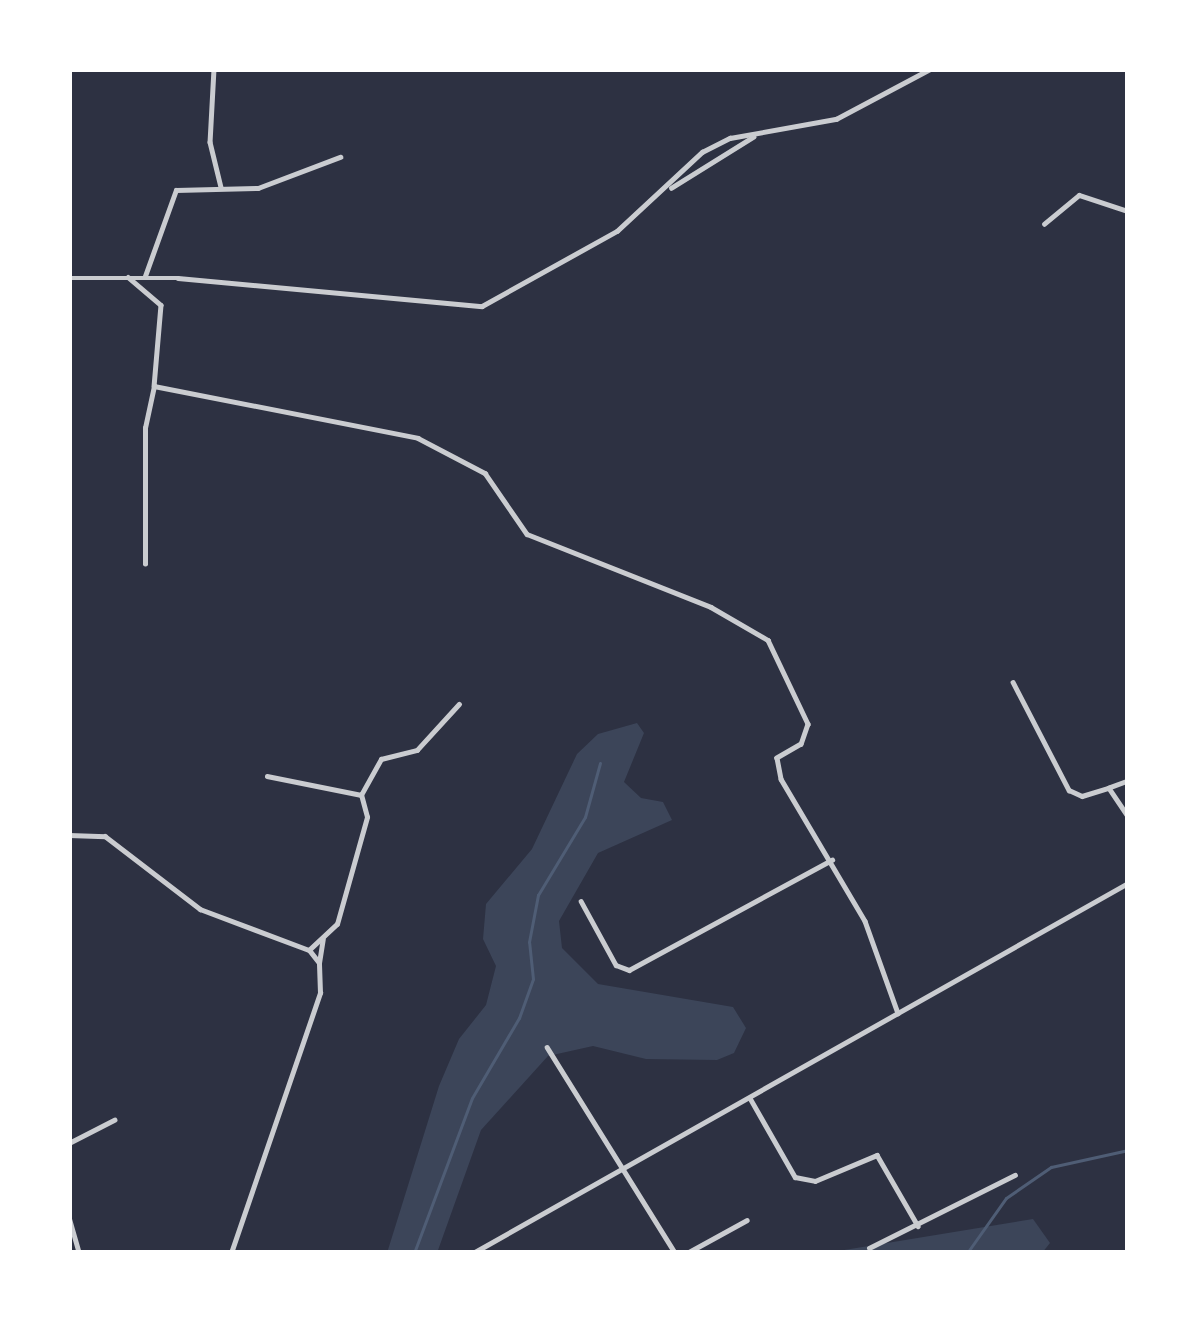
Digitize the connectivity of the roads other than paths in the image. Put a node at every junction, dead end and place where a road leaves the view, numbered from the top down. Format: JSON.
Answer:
{"nodes":[{"id":1,"x":214,"y":69,"type":"edge"},
{"id":2,"x":930,"y":69,"type":"edge"},
{"id":3,"x":754,"y":137,"type":"junction"},
{"id":4,"x":340,"y":157,"type":"dead end"},
{"id":5,"x":221,"y":190,"type":"junction"},
{"id":6,"x":666,"y":190,"type":"junction"},
{"id":7,"x":1128,"y":211,"type":"edge"},
{"id":8,"x":1044,"y":224,"type":"dead end"},
{"id":9,"x":145,"y":276,"type":"junction"},
{"id":10,"x":128,"y":277,"type":"junction"},
{"id":11,"x":69,"y":278,"type":"edge"},
{"id":12,"x":154,"y":386,"type":"junction"},
{"id":13,"x":146,"y":564,"type":"dead end"},
{"id":14,"x":1013,"y":682,"type":"dead end"},
{"id":15,"x":459,"y":704,"type":"dead end"},
{"id":16,"x":267,"y":776,"type":"dead end"},
{"id":17,"x":1128,"y":782,"type":"edge"},
{"id":18,"x":1109,"y":788,"type":"junction"},
{"id":19,"x":361,"y":795,"type":"junction"},
{"id":20,"x":1128,"y":817,"type":"edge"},
{"id":21,"x":69,"y":835,"type":"edge"},
{"id":22,"x":832,"y":860,"type":"junction"},
{"id":23,"x":1128,"y":883,"type":"edge"},
{"id":24,"x":581,"y":901,"type":"dead end"},
{"id":25,"x":323,"y":939,"type":"junction"},
{"id":26,"x":309,"y":950,"type":"junction"},
{"id":27,"x":319,"y":963,"type":"junction"},
{"id":28,"x":898,"y":1013,"type":"junction"},
{"id":29,"x":547,"y":1047,"type":"dead end"},
{"id":30,"x":750,"y":1098,"type":"junction"},
{"id":31,"x":114,"y":1120,"type":"dead end"},
{"id":32,"x":69,"y":1144,"type":"edge"},
{"id":33,"x":625,"y":1170,"type":"junction"},
{"id":34,"x":1016,"y":1175,"type":"dead end"},
{"id":35,"x":69,"y":1217,"type":"edge"},
{"id":36,"x":747,"y":1220,"type":"dead end"},
{"id":37,"x":918,"y":1226,"type":"junction"},
{"id":38,"x":869,"y":1248,"type":"dead end"},
{"id":39,"x":79,"y":1253,"type":"edge"},
{"id":40,"x":232,"y":1253,"type":"edge"},
{"id":41,"x":473,"y":1253,"type":"edge"},
{"id":42,"x":675,"y":1253,"type":"edge"},
{"id":43,"x":687,"y":1253,"type":"edge"}],
"edges":[{"from":1,"to":5,"type":"street"},
{"from":2,"to":3,"type":"street"},
{"from":3,"to":6,"type":"street"},
{"from":3,"to":6,"type":"street"},
{"from":4,"to":5,"type":"street"},
{"from":5,"to":9,"type":"street"},
{"from":6,"to":9,"type":"street"},
{"from":7,"to":8,"type":"street"},
{"from":9,"to":10,"type":"street"},
{"from":10,"to":11,"type":"street"},
{"from":10,"to":12,"type":"street"},
{"from":12,"to":13,"type":"street"},
{"from":12,"to":22,"type":"street"},
{"from":14,"to":18,"type":"street"},
{"from":15,"to":19,"type":"street"},
{"from":16,"to":19,"type":"street"},
{"from":17,"to":18,"type":"street"},
{"from":18,"to":20,"type":"street"},
{"from":19,"to":25,"type":"street"},
{"from":21,"to":26,"type":"street"},
{"from":22,"to":24,"type":"street"},
{"from":22,"to":28,"type":"street"},
{"from":23,"to":28,"type":"street"},
{"from":25,"to":26,"type":"street"},
{"from":25,"to":27,"type":"street"},
{"from":26,"to":27,"type":"street"},
{"from":27,"to":40,"type":"street"},
{"from":28,"to":30,"type":"street"},
{"from":29,"to":33,"type":"street"},
{"from":30,"to":33,"type":"street"},
{"from":30,"to":37,"type":"street"},
{"from":31,"to":32,"type":"street"},
{"from":33,"to":41,"type":"street"},
{"from":33,"to":42,"type":"street"},
{"from":34,"to":37,"type":"street"},
{"from":35,"to":39,"type":"street"},
{"from":36,"to":43,"type":"street"},
{"from":37,"to":38,"type":"street"}]}
